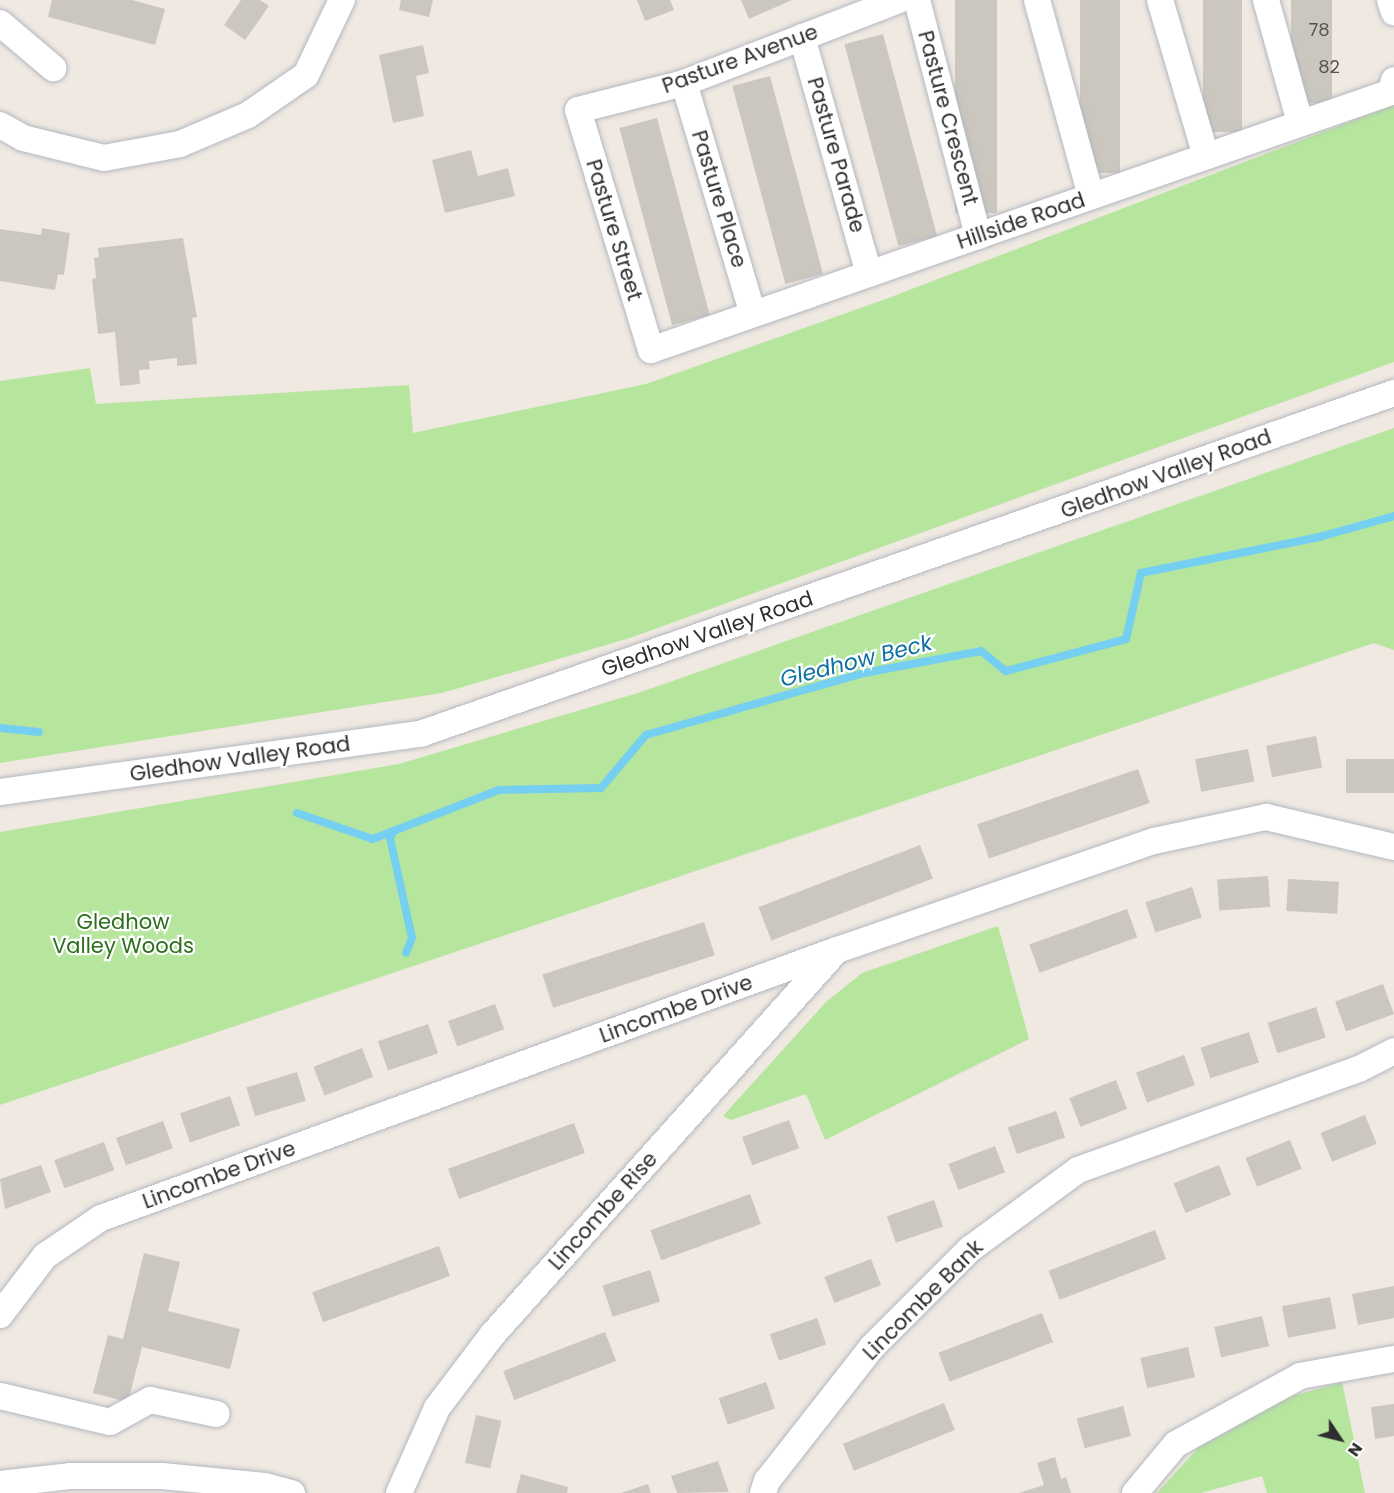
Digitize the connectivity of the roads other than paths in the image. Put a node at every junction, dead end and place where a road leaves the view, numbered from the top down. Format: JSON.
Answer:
{"nodes":[{"id":1,"x":342,"y":0,"type":"edge"},
{"id":2,"x":899,"y":0,"type":"edge"},
{"id":3,"x":917,"y":0,"type":"edge"},
{"id":4,"x":1037,"y":0,"type":"edge"},
{"id":5,"x":1160,"y":0,"type":"edge"},
{"id":6,"x":1266,"y":0,"type":"edge"},
{"id":7,"x":1390,"y":0,"type":"edge"},
{"id":8,"x":1394,"y":12,"type":"edge"},
{"id":9,"x":0,"y":22,"type":"edge"},
{"id":10,"x":802,"y":37,"type":"junction"},
{"id":11,"x":53,"y":68,"type":"dead end"},
{"id":12,"x":684,"y":83,"type":"junction"},
{"id":13,"x":1393,"y":86,"type":"edge"},
{"id":14,"x":578,"y":110,"type":"joint"},
{"id":15,"x":1300,"y":123,"type":"junction"},
{"id":16,"x":0,"y":124,"type":"edge"},
{"id":17,"x":1206,"y":156,"type":"junction"},
{"id":18,"x":1091,"y":196,"type":"junction"},
{"id":19,"x":978,"y":236,"type":"junction"},
{"id":20,"x":869,"y":274,"type":"junction"},
{"id":21,"x":753,"y":314,"type":"junction"},
{"id":22,"x":651,"y":350,"type":"joint"},
{"id":23,"x":1394,"y":393,"type":"edge"},
{"id":24,"x":0,"y":792,"type":"edge"},
{"id":25,"x":1394,"y":847,"type":"edge"},
{"id":26,"x":837,"y":951,"type":"junction"},
{"id":27,"x":1394,"y":1051,"type":"edge"},
{"id":28,"x":0,"y":1315,"type":"edge"},
{"id":29,"x":1394,"y":1359,"type":"edge"},
{"id":30,"x":0,"y":1396,"type":"edge"},
{"id":31,"x":217,"y":1414,"type":"dead end"},
{"id":32,"x":0,"y":1484,"type":"edge"},
{"id":33,"x":292,"y":1493,"type":"edge"},
{"id":34,"x":399,"y":1493,"type":"edge"},
{"id":35,"x":763,"y":1493,"type":"edge"},
{"id":36,"x":1135,"y":1493,"type":"edge"}],
"edges":[{"from":1,"to":16,"type":"street"},
{"from":2,"to":10,"type":"street","name":"Pasture Avenue"},
{"from":3,"to":19,"type":"street","name":"Pasture Crescent"},
{"from":4,"to":18,"type":"street"},
{"from":5,"to":17,"type":"street"},
{"from":6,"to":15,"type":"street"},
{"from":7,"to":8,"type":"street"},
{"from":9,"to":11,"type":"street"},
{"from":10,"to":12,"type":"street","name":"Pasture Avenue"},
{"from":10,"to":20,"type":"street","name":"Pasture Parade"},
{"from":12,"to":14,"type":"street","name":"Pasture Avenue"},
{"from":12,"to":21,"type":"street","name":"Pasture Place"},
{"from":13,"to":15,"type":"street","name":"Hillside Road"},
{"from":14,"to":22,"type":"street","name":"Pasture Street"},
{"from":15,"to":17,"type":"street","name":"Hillside Road"},
{"from":17,"to":18,"type":"street","name":"Hillside Road"},
{"from":18,"to":19,"type":"street","name":"Hillside Road"},
{"from":19,"to":20,"type":"street","name":"Hillside Road"},
{"from":20,"to":21,"type":"street","name":"Hillside Road"},
{"from":21,"to":22,"type":"street","name":"Hillside Road"},
{"from":23,"to":24,"type":"street","name":"Gledhow Valley Road"},
{"from":25,"to":26,"type":"street","name":"Lincombe Drive"},
{"from":26,"to":28,"type":"street","name":"Lincombe Drive"},
{"from":26,"to":34,"type":"street","name":"Lincombe Rise"},
{"from":27,"to":35,"type":"street","name":"Lincombe Bank"},
{"from":29,"to":36,"type":"street"},
{"from":30,"to":31,"type":"street"},
{"from":32,"to":33,"type":"street"}]}
